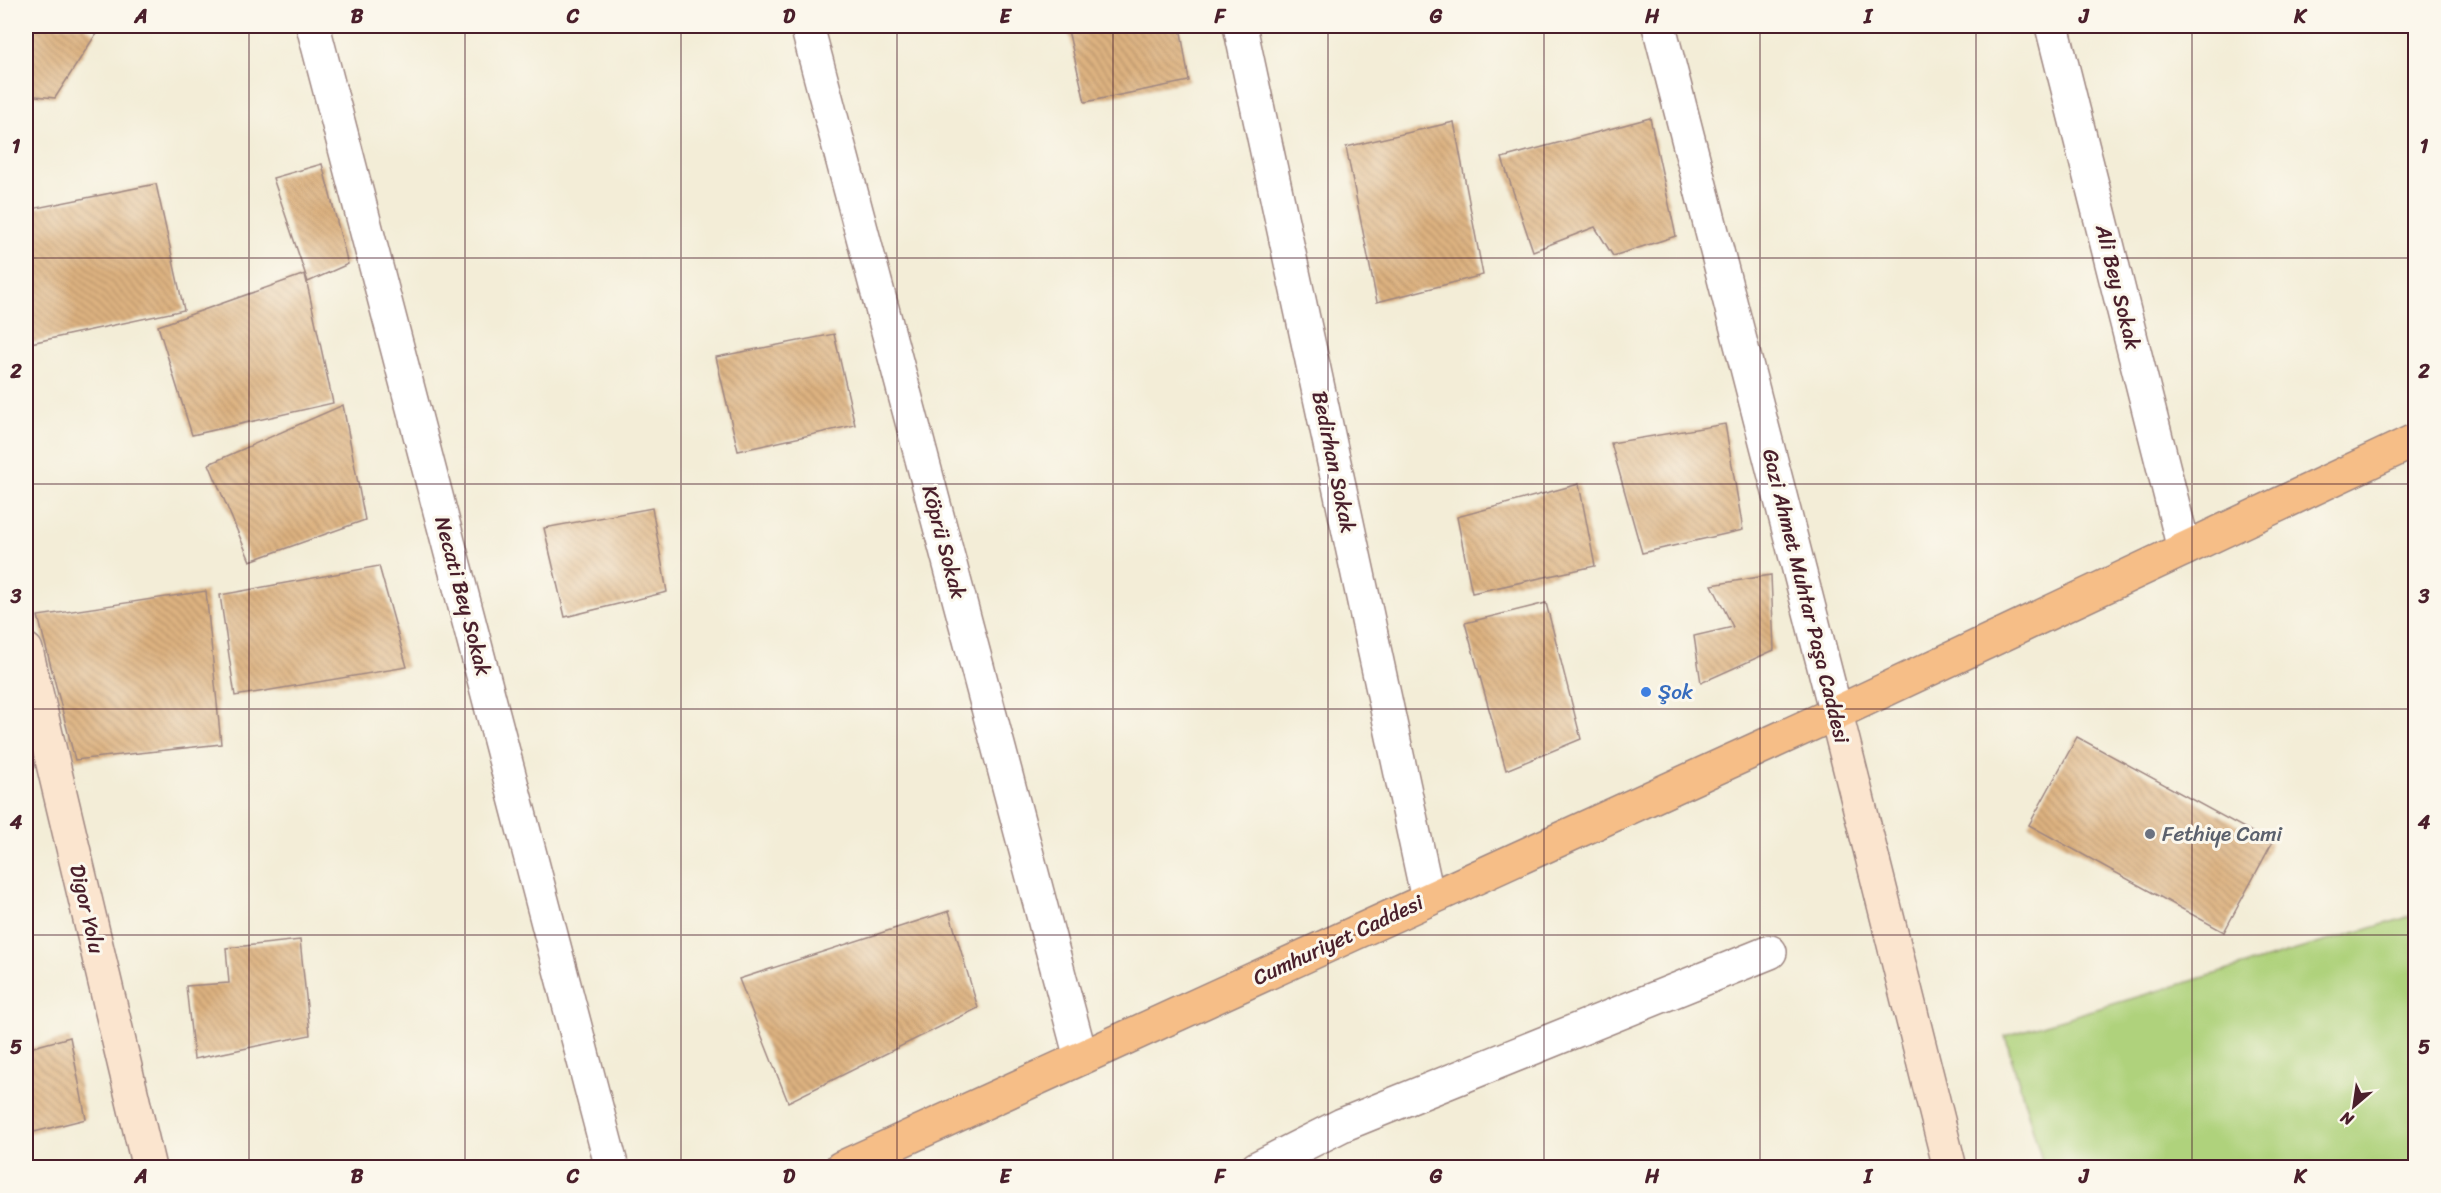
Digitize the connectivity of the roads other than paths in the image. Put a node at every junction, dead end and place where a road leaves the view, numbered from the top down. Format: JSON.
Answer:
{"nodes":[{"id":1,"x":313,"y":26,"type":"edge"},
{"id":2,"x":807,"y":26,"type":"edge"},
{"id":3,"x":1240,"y":26,"type":"edge"},
{"id":4,"x":1659,"y":26,"type":"edge"},
{"id":5,"x":2052,"y":26,"type":"edge"},
{"id":6,"x":2415,"y":440,"type":"edge"},
{"id":7,"x":2184,"y":549,"type":"junction"},
{"id":8,"x":26,"y":650,"type":"edge"},
{"id":9,"x":1836,"y":713,"type":"junction"},
{"id":10,"x":1428,"y":899,"type":"junction"},
{"id":11,"x":1770,"y":952,"type":"dead end"},
{"id":12,"x":1081,"y":1058,"type":"junction"},
{"id":13,"x":149,"y":1167,"type":"edge"},
{"id":14,"x":612,"y":1167,"type":"edge"},
{"id":15,"x":841,"y":1167,"type":"edge"},
{"id":16,"x":1257,"y":1167,"type":"edge"},
{"id":17,"x":1950,"y":1167,"type":"edge"}],
"edges":[{"from":1,"to":14,"type":"street","name":"Necati Bey Sokak"},
{"from":2,"to":12,"type":"street","name":"Köprü Sokak"},
{"from":3,"to":10,"type":"street","name":"Bedirhan Sokak"},
{"from":4,"to":9,"type":"street","name":"Gazi Ahmet Muhtar Paşa Caddesi"},
{"from":5,"to":7,"type":"street","name":"Ali Bey Sokak"},
{"from":6,"to":7,"type":"main road","name":"Cumhuriyet Caddesi"},
{"from":7,"to":9,"type":"main road","name":"Cumhuriyet Caddesi"},
{"from":8,"to":13,"type":"main road","name":"Digor Yolu"},
{"from":9,"to":10,"type":"main road","name":"Cumhuriyet Caddesi"},
{"from":9,"to":17,"type":"main road","name":"Gazi Ahmet Muhtar Paşa Caddesi"},
{"from":10,"to":12,"type":"main road","name":"Cumhuriyet Caddesi"},
{"from":11,"to":16,"type":"street"},
{"from":12,"to":15,"type":"main road","name":"Cumhuriyet Caddesi"}]}
